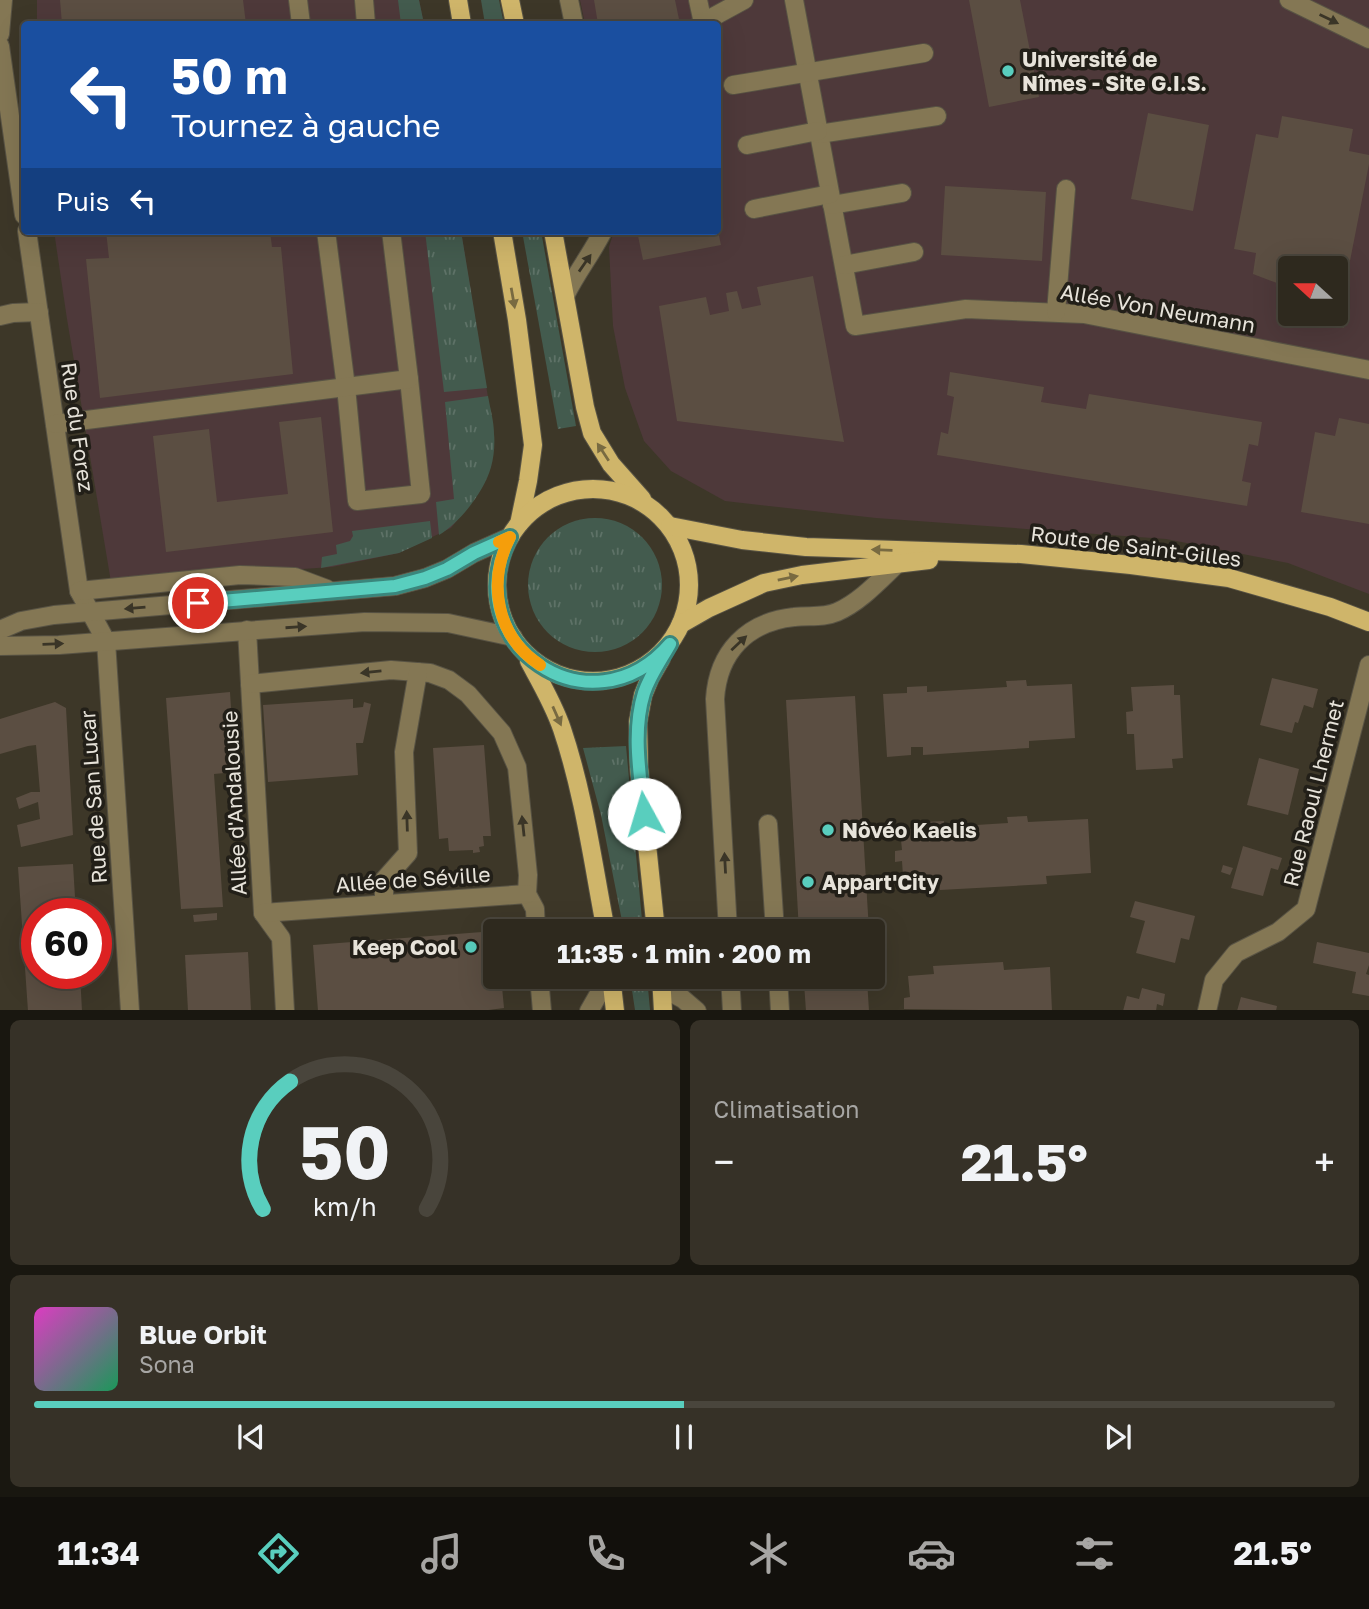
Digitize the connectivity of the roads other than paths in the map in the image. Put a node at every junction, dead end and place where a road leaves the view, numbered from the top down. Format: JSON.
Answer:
{"nodes":[{"id":1,"x":4,"y":0,"type":"edge"},
{"id":2,"x":298,"y":0,"type":"edge"},
{"id":3,"x":363,"y":0,"type":"edge"},
{"id":4,"x":458,"y":0,"type":"edge"},
{"id":5,"x":510,"y":0,"type":"edge"},
{"id":6,"x":569,"y":0,"type":"edge"},
{"id":7,"x":698,"y":0,"type":"edge"},
{"id":8,"x":744,"y":0,"type":"edge"},
{"id":9,"x":794,"y":0,"type":"edge"},
{"id":10,"x":1289,"y":0,"type":"edge"},
{"id":11,"x":301,"y":21,"type":"edge"},
{"id":12,"x":366,"y":21,"type":"edge"},
{"id":13,"x":462,"y":21,"type":"edge"},
{"id":14,"x":514,"y":21,"type":"edge"},
{"id":15,"x":573,"y":21,"type":"edge"},
{"id":16,"x":701,"y":21,"type":"edge"},
{"id":17,"x":706,"y":21,"type":"edge"},
{"id":18,"x":0,"y":34,"type":"edge"},
{"id":19,"x":1369,"y":39,"type":"edge"},
{"id":20,"x":0,"y":46,"type":"edge"},
{"id":21,"x":923,"y":53,"type":"dead end"},
{"id":22,"x":807,"y":72,"type":"junction"},
{"id":23,"x":733,"y":85,"type":"dead end"},
{"id":24,"x":937,"y":116,"type":"dead end"},
{"id":25,"x":818,"y":132,"type":"junction"},
{"id":26,"x":747,"y":145,"type":"dead end"},
{"id":27,"x":1066,"y":189,"type":"dead end"},
{"id":28,"x":902,"y":193,"type":"dead end"},
{"id":29,"x":21,"y":194,"type":"edge"},
{"id":30,"x":831,"y":199,"type":"junction"},
{"id":31,"x":754,"y":209,"type":"dead end"},
{"id":32,"x":28,"y":235,"type":"edge"},
{"id":33,"x":327,"y":235,"type":"edge"},
{"id":34,"x":391,"y":235,"type":"edge"},
{"id":35,"x":503,"y":235,"type":"edge"},
{"id":36,"x":555,"y":235,"type":"edge"},
{"id":37,"x":602,"y":235,"type":"edge"},
{"id":38,"x":914,"y":252,"type":"dead end"},
{"id":39,"x":844,"y":265,"type":"junction"},
{"id":40,"x":566,"y":294,"type":"junction"},
{"id":41,"x":39,"y":312,"type":"junction"},
{"id":42,"x":1056,"y":312,"type":"junction"},
{"id":43,"x":0,"y":316,"type":"edge"},
{"id":44,"x":1369,"y":370,"type":"edge"},
{"id":45,"x":409,"y":379,"type":"junction"},
{"id":46,"x":346,"y":387,"type":"junction"},
{"id":47,"x":55,"y":424,"type":"junction"},
{"id":48,"x":646,"y":505,"type":"junction"},
{"id":49,"x":670,"y":526,"type":"junction"},
{"id":50,"x":515,"y":531,"type":"junction"},
{"id":51,"x":974,"y":554,"type":"junction"},
{"id":52,"x":897,"y":564,"type":"junction"},
{"id":53,"x":79,"y":591,"type":"junction"},
{"id":54,"x":333,"y":592,"type":"junction"},
{"id":55,"x":94,"y":618,"type":"junction"},
{"id":56,"x":1369,"y":622,"type":"edge"},
{"id":57,"x":681,"y":624,"type":"junction"},
{"id":58,"x":0,"y":630,"type":"edge"},
{"id":59,"x":247,"y":630,"type":"junction"},
{"id":60,"x":513,"y":637,"type":"junction"},
{"id":61,"x":106,"y":641,"type":"junction"},
{"id":62,"x":670,"y":644,"type":"junction"},
{"id":63,"x":0,"y":646,"type":"edge"},
{"id":64,"x":526,"y":655,"type":"junction"},
{"id":65,"x":1369,"y":665,"type":"edge"},
{"id":66,"x":418,"y":672,"type":"junction"},
{"id":67,"x":250,"y":684,"type":"junction"},
{"id":68,"x":768,"y":824,"type":"dead end"},
{"id":69,"x":527,"y":894,"type":"junction"},
{"id":70,"x":384,"y":904,"type":"junction"},
{"id":71,"x":263,"y":912,"type":"junction"},
{"id":72,"x":535,"y":919,"type":"edge"},
{"id":73,"x":604,"y":919,"type":"edge"},
{"id":74,"x":655,"y":919,"type":"edge"},
{"id":75,"x":727,"y":919,"type":"edge"},
{"id":76,"x":774,"y":919,"type":"edge"},
{"id":77,"x":540,"y":989,"type":"edge"},
{"id":78,"x":602,"y":989,"type":"edge"},
{"id":79,"x":612,"y":989,"type":"edge"},
{"id":80,"x":662,"y":989,"type":"edge"},
{"id":81,"x":670,"y":989,"type":"edge"},
{"id":82,"x":731,"y":989,"type":"edge"},
{"id":83,"x":779,"y":989,"type":"edge"},
{"id":84,"x":130,"y":1010,"type":"edge"},
{"id":85,"x":285,"y":1010,"type":"edge"},
{"id":86,"x":542,"y":1010,"type":"edge"},
{"id":87,"x":589,"y":1010,"type":"edge"},
{"id":88,"x":615,"y":1010,"type":"edge"},
{"id":89,"x":663,"y":1010,"type":"edge"},
{"id":90,"x":696,"y":1010,"type":"edge"},
{"id":91,"x":732,"y":1010,"type":"edge"},
{"id":92,"x":780,"y":1010,"type":"edge"},
{"id":93,"x":1207,"y":1010,"type":"edge"}],
"edges":[{"from":1,"to":18,"type":"street"},
{"from":2,"to":11,"type":"street"},
{"from":3,"to":12,"type":"street"},
{"from":4,"to":13,"type":"main road"},
{"from":5,"to":14,"type":"main road"},
{"from":6,"to":15,"type":"street"},
{"from":7,"to":16,"type":"street"},
{"from":8,"to":17,"type":"street"},
{"from":9,"to":22,"type":"street"},
{"from":10,"to":19,"type":"street","one_way":true},
{"from":20,"to":29,"type":"street"},
{"from":21,"to":22,"type":"street"},
{"from":22,"to":23,"type":"street"},
{"from":22,"to":25,"type":"street"},
{"from":24,"to":25,"type":"street"},
{"from":25,"to":26,"type":"street"},
{"from":25,"to":30,"type":"street"},
{"from":27,"to":42,"type":"street"},
{"from":28,"to":30,"type":"street"},
{"from":30,"to":31,"type":"street"},
{"from":30,"to":39,"type":"street"},
{"from":32,"to":41,"type":"street","name":"Rue du Forez"},
{"from":33,"to":46,"type":"street"},
{"from":34,"to":45,"type":"street"},
{"from":35,"to":50,"type":"main road","one_way":true},
{"from":36,"to":40,"type":"main road"},
{"from":40,"to":37,"type":"street","one_way":true},
{"from":38,"to":39,"type":"street"},
{"from":39,"to":42,"type":"street","name":"Allée Von Neumann"},
{"from":48,"to":40,"type":"main road","one_way":true},
{"from":41,"to":43,"type":"street"},
{"from":41,"to":47,"type":"street","name":"Rue du Forez"},
{"from":42,"to":44,"type":"street","name":"Allée Von Neumann"},
{"from":45,"to":46,"type":"street"},
{"from":45,"to":46,"type":"street"},
{"from":46,"to":47,"type":"street"},
{"from":47,"to":53,"type":"street","name":"Rue du Forez"},
{"from":48,"to":49,"type":"main road"},
{"from":48,"to":50,"type":"main road"},
{"from":51,"to":49,"type":"main road","name":"Route de Saint-Gilles","one_way":true},
{"from":49,"to":57,"type":"main road"},
{"from":50,"to":54,"type":"street"},
{"from":50,"to":60,"type":"main road"},
{"from":51,"to":52,"type":"main road","name":"Route de Saint-Gilles"},
{"from":51,"to":56,"type":"main road","name":"Route de Saint-Gilles"},
{"from":57,"to":52,"type":"main road","name":"Route de Saint-Gilles","one_way":true},
{"from":75,"to":52,"type":"street","one_way":true},
{"from":53,"to":54,"type":"street"},
{"from":53,"to":55,"type":"street","name":"Rue du Forez"},
{"from":54,"to":55,"type":"street","one_way":true},
{"from":55,"to":58,"type":"street"},
{"from":55,"to":61,"type":"street","name":"Rue de San Lucar"},
{"from":57,"to":62,"type":"main road"},
{"from":59,"to":60,"type":"street","one_way":true},
{"from":59,"to":61,"type":"street"},
{"from":59,"to":67,"type":"street","name":"Allée d'Andalousie"},
{"from":60,"to":64,"type":"main road"},
{"from":63,"to":61,"type":"street","one_way":true},
{"from":61,"to":84,"type":"street","name":"Rue de San Lucar"},
{"from":62,"to":64,"type":"main road"},
{"from":62,"to":74,"type":"main road"},
{"from":64,"to":73,"type":"main road","one_way":true},
{"from":65,"to":93,"type":"street","name":"Rue Raoul Lhermet"},
{"from":66,"to":67,"type":"street","one_way":true},
{"from":69,"to":66,"type":"street","one_way":true},
{"from":70,"to":66,"type":"street","one_way":true},
{"from":67,"to":71,"type":"street","name":"Allée d'Andalousie"},
{"from":68,"to":76,"type":"street"},
{"from":69,"to":70,"type":"street","name":"Allée de Séville"},
{"from":69,"to":72,"type":"street"},
{"from":70,"to":71,"type":"street","name":"Allée de Séville"},
{"from":71,"to":85,"type":"street","name":"Allée d'Andalousie"},
{"from":77,"to":86,"type":"street"},
{"from":78,"to":87,"type":"street"},
{"from":79,"to":88,"type":"main road"},
{"from":80,"to":89,"type":"main road"},
{"from":81,"to":90,"type":"street"},
{"from":82,"to":91,"type":"street"},
{"from":83,"to":92,"type":"street"}]}
